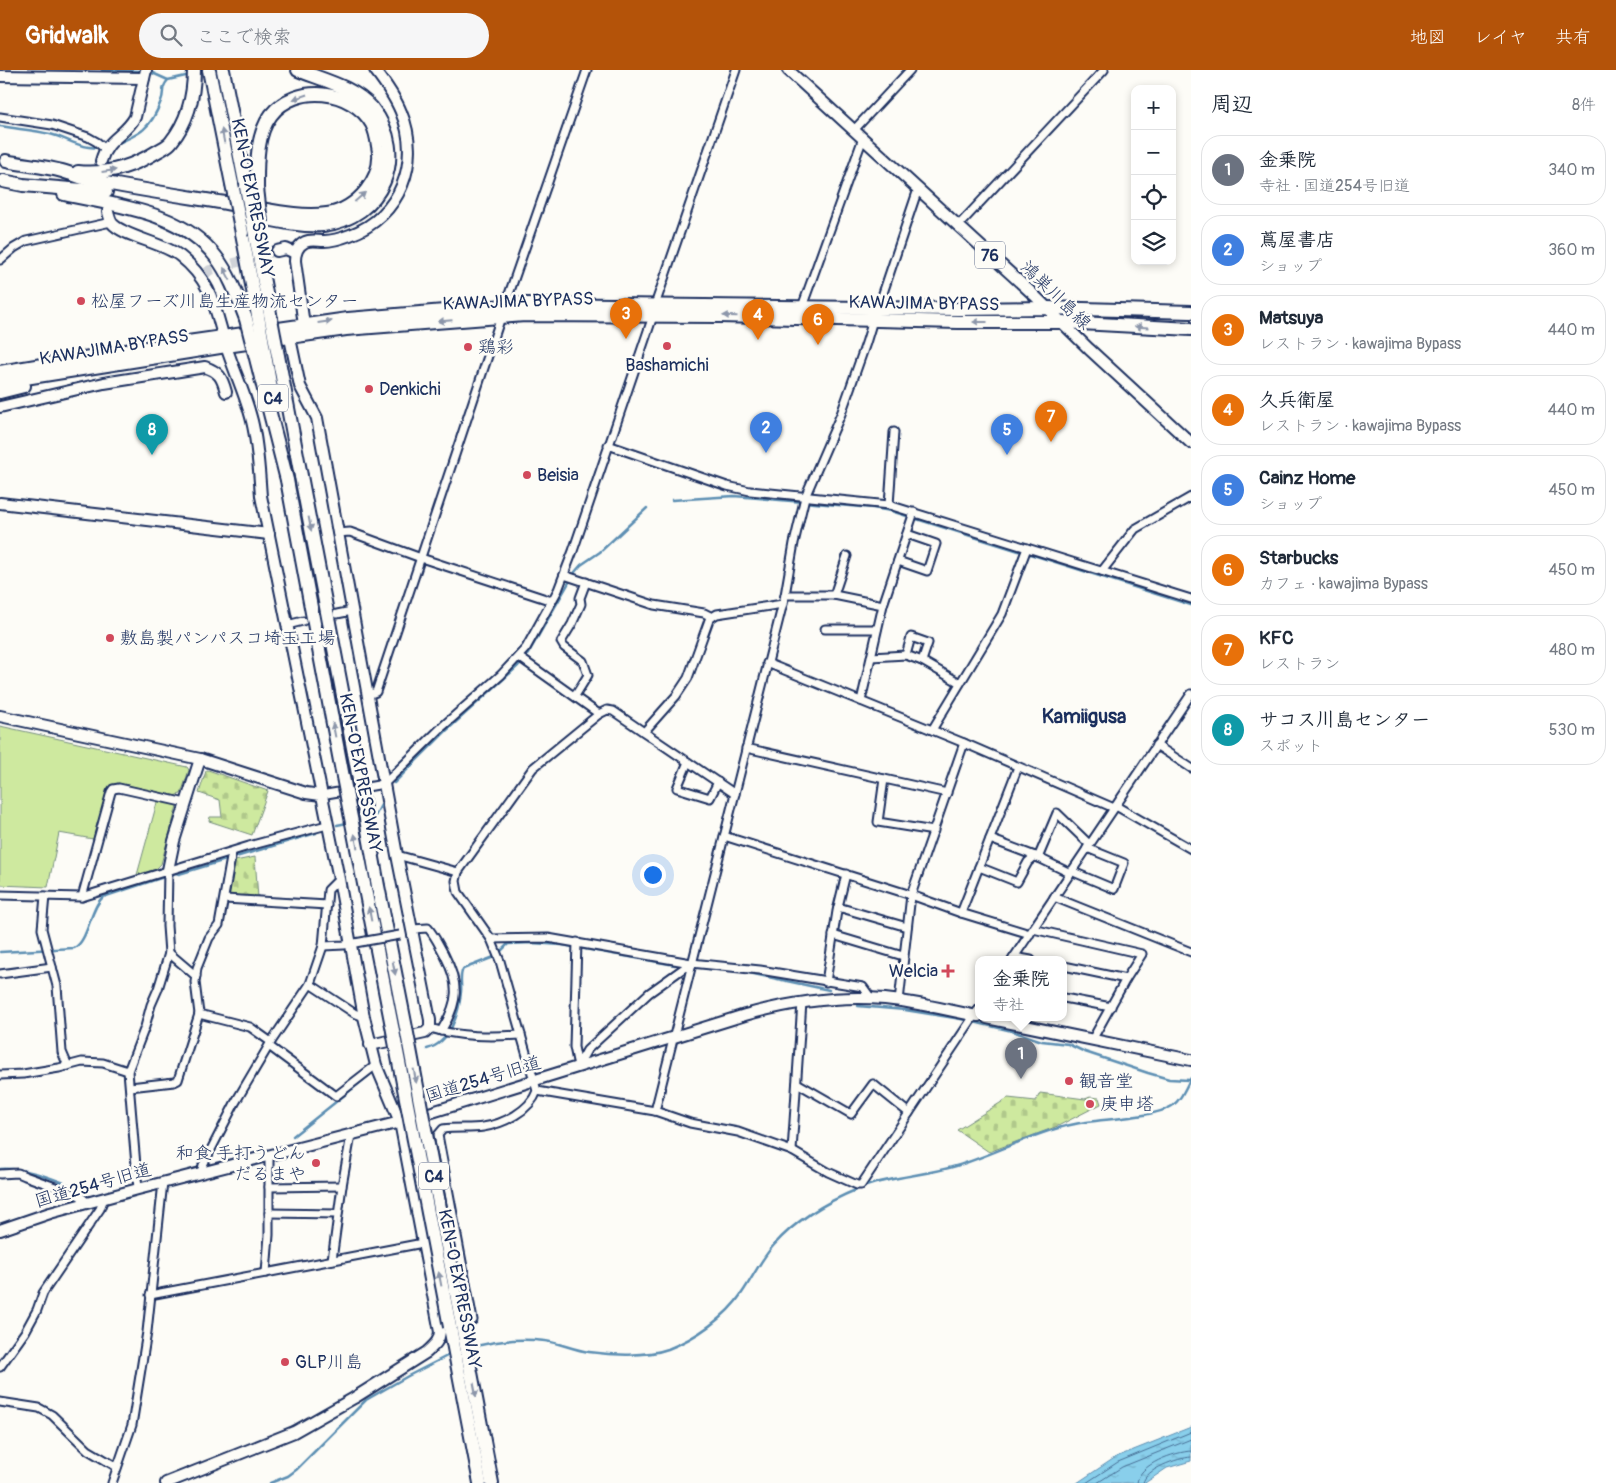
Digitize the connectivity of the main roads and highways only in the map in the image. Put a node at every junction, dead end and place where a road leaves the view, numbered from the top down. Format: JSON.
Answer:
{"nodes":[{"id":1,"x":194,"y":70,"type":"edge"},
{"id":2,"x":298,"y":70,"type":"edge"},
{"id":3,"x":223,"y":72,"type":"edge"},
{"id":4,"x":210,"y":73,"type":"edge"},
{"id":5,"x":6,"y":161,"type":"dead end"},
{"id":6,"x":60,"y":171,"type":"junction"},
{"id":7,"x":3,"y":181,"type":"dead end"},
{"id":8,"x":24,"y":185,"type":"junction"},
{"id":9,"x":251,"y":187,"type":"junction"},
{"id":10,"x":654,"y":310,"type":"junction"},
{"id":11,"x":503,"y":311,"type":"junction"},
{"id":12,"x":1191,"y":312,"type":"edge"},
{"id":13,"x":263,"y":316,"type":"junction"},
{"id":14,"x":1191,"y":328,"type":"edge"},
{"id":15,"x":226,"y":341,"type":"junction"},
{"id":16,"x":77,"y":371,"type":"junction"},
{"id":17,"x":0,"y":372,"type":"edge"},
{"id":18,"x":0,"y":382,"type":"edge"},
{"id":19,"x":0,"y":392,"type":"edge"},
{"id":20,"x":400,"y":1029,"type":"junction"},
{"id":21,"x":480,"y":1483,"type":"edge"},
{"id":22,"x":492,"y":1483,"type":"edge"}],
"edges":[{"from":6,"to":1,"type":"highway","one_way":true},
{"from":2,"to":8,"type":"highway"},
{"from":3,"to":9,"type":"highway","name":"KEN-O EXPRESSWAY"},
{"from":13,"to":4,"type":"highway","name":"KEN-O EXPRESSWAY","number":"C4","one_way":true,"bridge":true},
{"from":5,"to":6,"type":"highway"},
{"from":6,"to":9,"type":"highway","one_way":true},
{"from":7,"to":8,"type":"highway"},
{"from":13,"to":8,"type":"highway","one_way":true},
{"from":9,"to":13,"type":"highway","number":"C4","bridge":true},
{"from":10,"to":11,"type":"highway","name":"KAWAJIMA BYPASS"},
{"from":10,"to":12,"type":"highway","name":"KAWAJIMA BYPASS"},
{"from":14,"to":10,"type":"highway","name":"KAWAJIMA BYPASS","one_way":true},
{"from":11,"to":15,"type":"highway","name":"KAWAJIMA BYPASS","one_way":true},
{"from":15,"to":11,"type":"highway","name":"KAWAJIMA BYPASS","one_way":true},
{"from":13,"to":20,"type":"highway","name":"KEN-O EXPRESSWAY","number":"C4","one_way":true,"bridge":true},
{"from":20,"to":13,"type":"highway","name":"KEN-O EXPRESSWAY","number":"C4","one_way":true,"bridge":true},
{"from":15,"to":16,"type":"highway","name":"KAWAJIMA BYPASS"},
{"from":15,"to":17,"type":"highway","name":"KAWAJIMA BYPASS"},
{"from":16,"to":18,"type":"highway","name":"KAWAJIMA BYPASS"},
{"from":16,"to":19,"type":"highway"},
{"from":21,"to":20,"type":"highway","name":"KEN-O EXPRESSWAY","number":"C4","one_way":true,"bridge":true},
{"from":20,"to":22,"type":"highway","name":"KEN-O EXPRESSWAY","number":"C4","one_way":true,"bridge":true}]}
